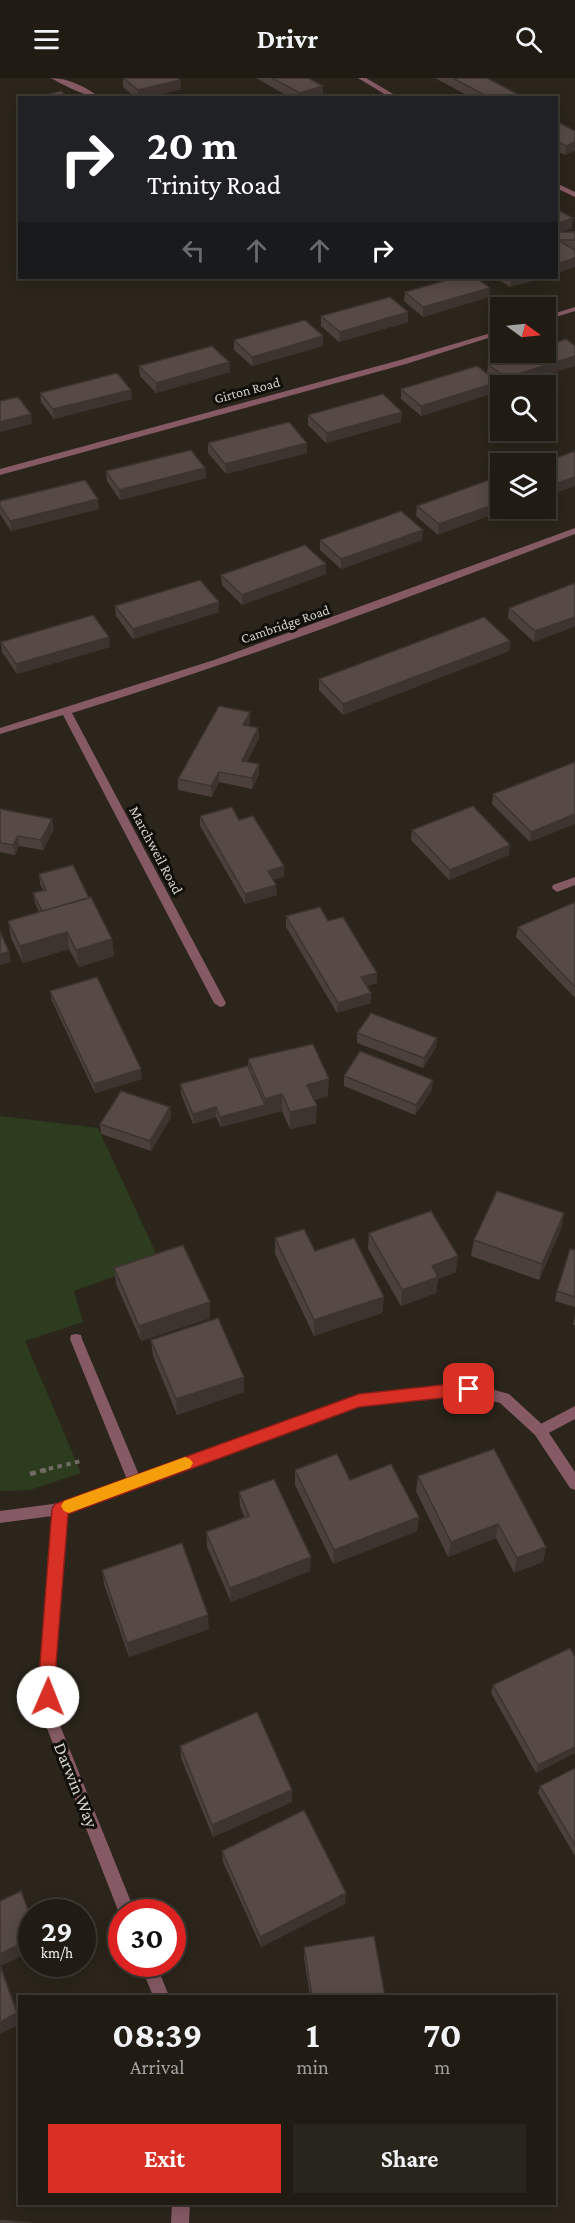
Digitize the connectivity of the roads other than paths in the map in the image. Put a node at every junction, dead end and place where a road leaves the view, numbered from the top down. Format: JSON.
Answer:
{"nodes":[{"id":1,"x":54,"y":78,"type":"edge"},
{"id":2,"x":361,"y":78,"type":"edge"},
{"id":3,"x":93,"y":96,"type":"edge"},
{"id":4,"x":393,"y":96,"type":"edge"},
{"id":5,"x":558,"y":186,"type":"edge"},
{"id":6,"x":575,"y":195,"type":"edge"},
{"id":7,"x":575,"y":309,"type":"edge"},
{"id":8,"x":556,"y":315,"type":"edge"},
{"id":9,"x":490,"y":335,"type":"edge"},
{"id":10,"x":0,"y":472,"type":"edge"},
{"id":11,"x":575,"y":531,"type":"edge"},
{"id":12,"x":66,"y":711,"type":"junction"},
{"id":13,"x":0,"y":731,"type":"edge"},
{"id":14,"x":575,"y":881,"type":"edge"},
{"id":15,"x":557,"y":888,"type":"dead end"},
{"id":16,"x":220,"y":1003,"type":"dead end"},
{"id":17,"x":76,"y":1339,"type":"dead end"},
{"id":18,"x":575,"y":1412,"type":"edge"},
{"id":19,"x":540,"y":1431,"type":"junction"},
{"id":20,"x":135,"y":1482,"type":"junction"},
{"id":21,"x":575,"y":1484,"type":"edge"},
{"id":22,"x":60,"y":1509,"type":"junction"},
{"id":23,"x":0,"y":1517,"type":"edge"},
{"id":24,"x":122,"y":1899,"type":"edge"},
{"id":25,"x":153,"y":1977,"type":"edge"},
{"id":26,"x":161,"y":1995,"type":"edge"},
{"id":27,"x":181,"y":2205,"type":"edge"},
{"id":28,"x":180,"y":2223,"type":"edge"}],
"edges":[{"from":1,"to":3,"type":"street"},
{"from":2,"to":4,"type":"street"},
{"from":5,"to":6,"type":"street"},
{"from":7,"to":8,"type":"street"},
{"from":9,"to":10,"type":"street","name":"Girton Road"},
{"from":11,"to":12,"type":"street","name":"Cambridge Road"},
{"from":12,"to":13,"type":"street","name":"Cambridge Road"},
{"from":12,"to":16,"type":"street","name":"Marchweil Road"},
{"from":14,"to":15,"type":"street"},
{"from":17,"to":20,"type":"street"},
{"from":18,"to":19,"type":"street"},
{"from":19,"to":20,"type":"street"},
{"from":19,"to":21,"type":"street"},
{"from":20,"to":22,"type":"street"},
{"from":22,"to":23,"type":"street"},
{"from":22,"to":24,"type":"street","name":"Darwin Way"},
{"from":25,"to":26,"type":"street"},
{"from":27,"to":28,"type":"street"}]}
